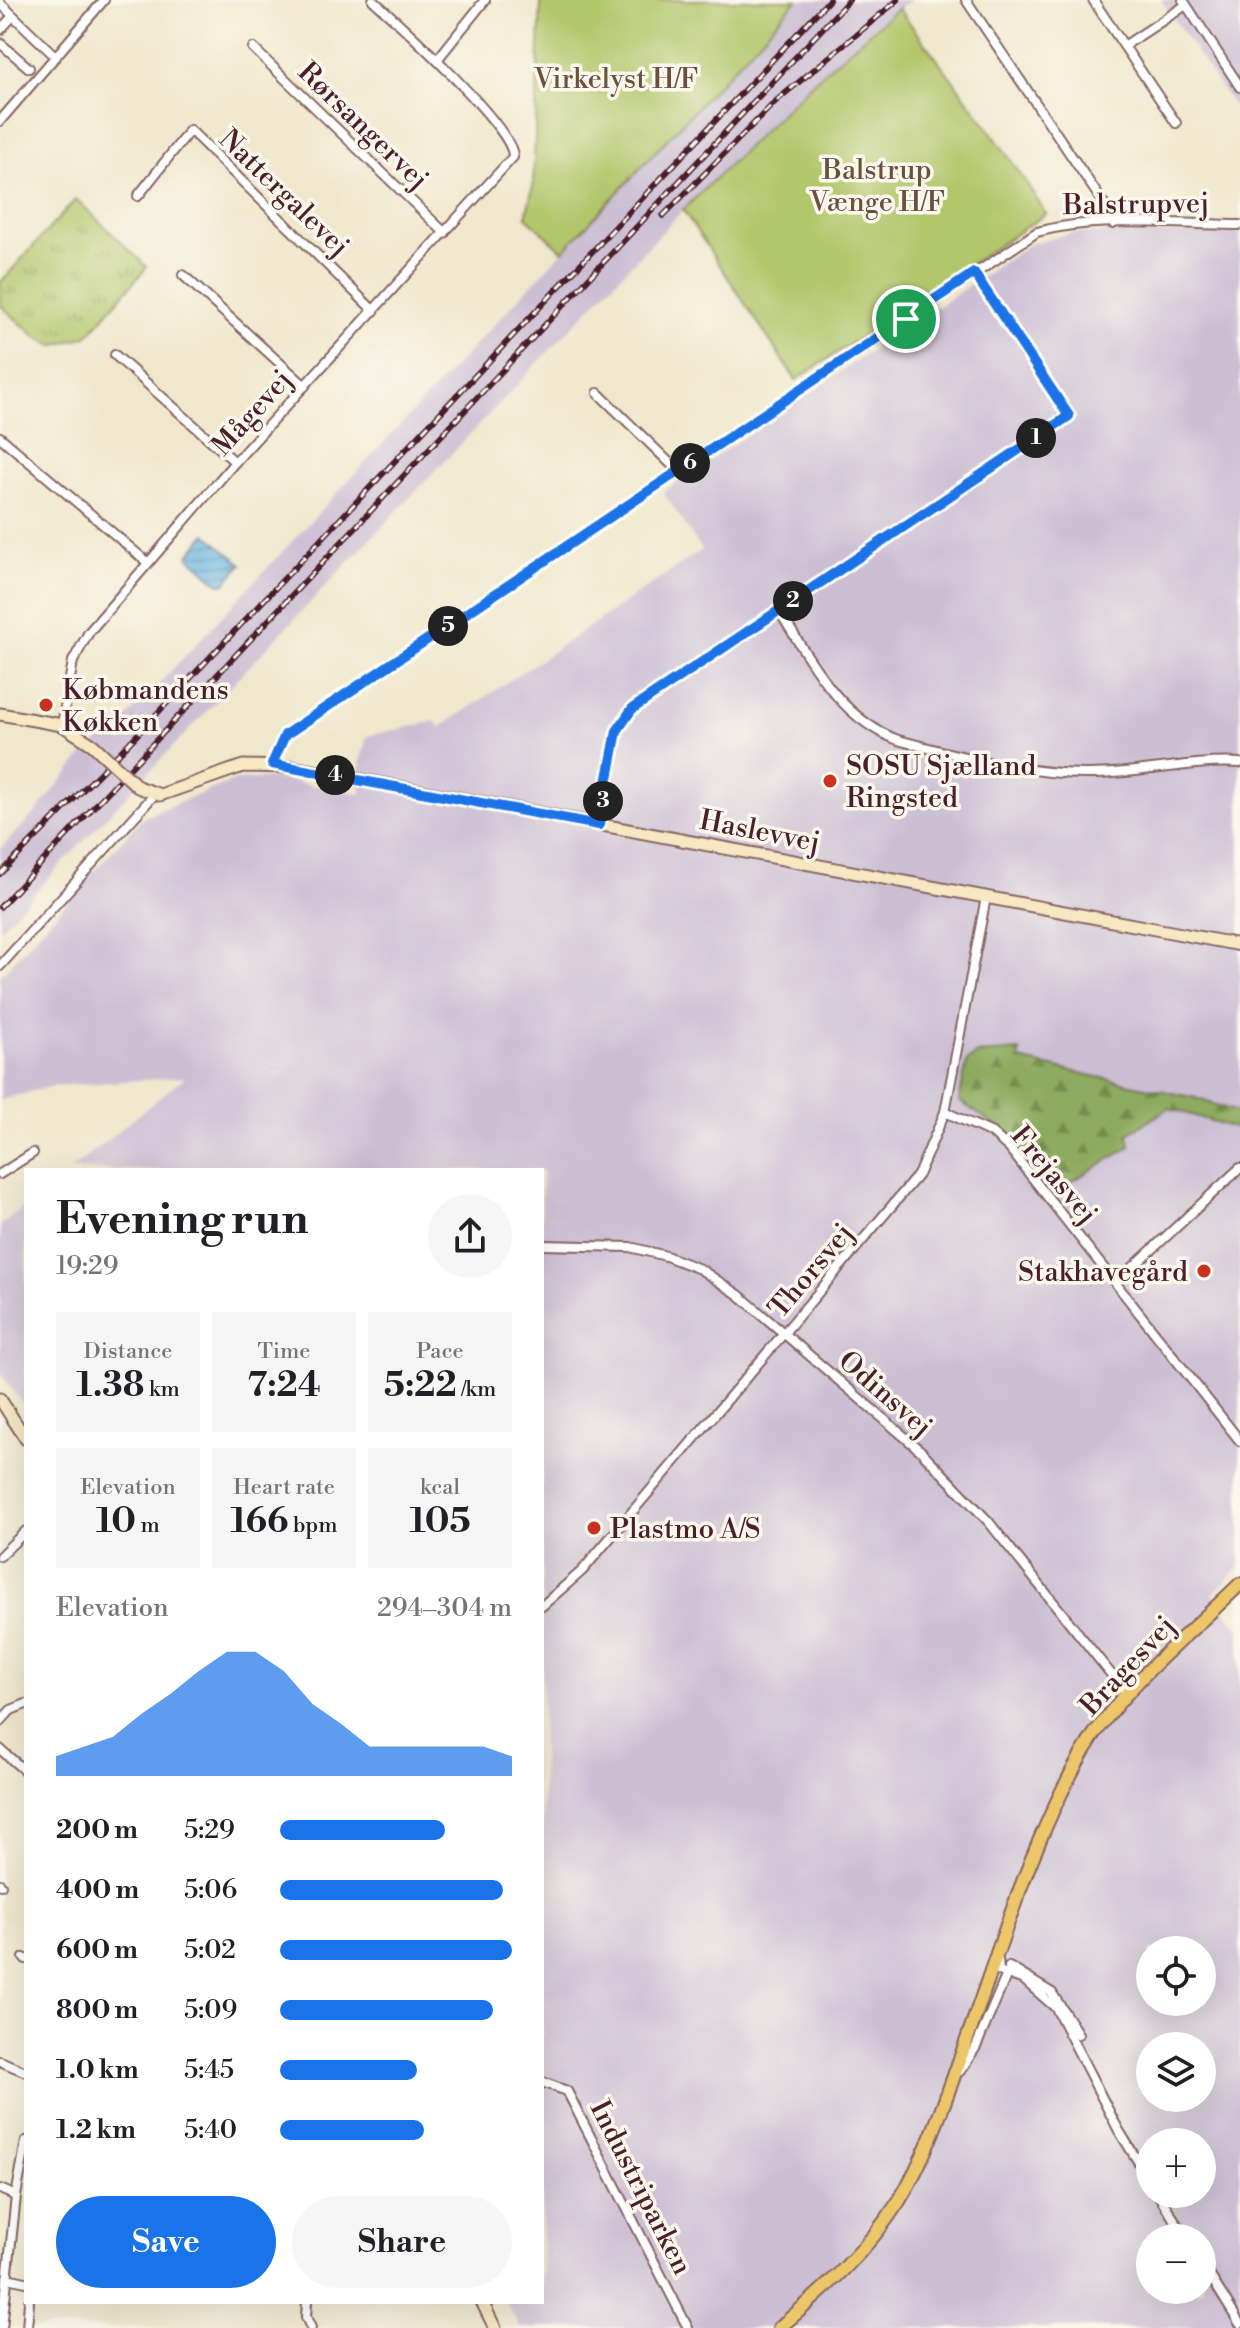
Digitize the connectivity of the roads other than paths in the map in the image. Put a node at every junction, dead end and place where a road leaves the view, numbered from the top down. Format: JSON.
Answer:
{"nodes":[{"id":1,"x":104,"y":0,"type":"edge"},
{"id":2,"x":373,"y":0,"type":"edge"},
{"id":3,"x":485,"y":0,"type":"edge"},
{"id":4,"x":966,"y":0,"type":"edge"},
{"id":5,"x":1093,"y":0,"type":"edge"},
{"id":6,"x":1184,"y":2,"type":"edge"},
{"id":7,"x":0,"y":3,"type":"edge"},
{"id":8,"x":13,"y":16,"type":"junction"},
{"id":9,"x":0,"y":30,"type":"edge"},
{"id":10,"x":0,"y":43,"type":"edge"},
{"id":11,"x":1124,"y":46,"type":"junction"},
{"id":12,"x":253,"y":48,"type":"dead end"},
{"id":13,"x":56,"y":57,"type":"junction"},
{"id":14,"x":437,"y":60,"type":"junction"},
{"id":15,"x":29,"y":68,"type":"dead end"},
{"id":16,"x":1240,"y":87,"type":"edge"},
{"id":17,"x":0,"y":121,"type":"edge"},
{"id":18,"x":1176,"y":123,"type":"dead end"},
{"id":19,"x":138,"y":196,"type":"dead end"},
{"id":20,"x":1113,"y":224,"type":"junction"},
{"id":21,"x":1240,"y":225,"type":"edge"},
{"id":22,"x":445,"y":233,"type":"junction"},
{"id":23,"x":974,"y":273,"type":"junction"},
{"id":24,"x":183,"y":275,"type":"dead end"},
{"id":25,"x":374,"y":311,"type":"junction"},
{"id":26,"x":115,"y":355,"type":"dead end"},
{"id":27,"x":305,"y":386,"type":"junction"},
{"id":28,"x":598,"y":393,"type":"dead end"},
{"id":29,"x":0,"y":437,"type":"edge"},
{"id":30,"x":235,"y":462,"type":"junction"},
{"id":31,"x":678,"y":471,"type":"junction"},
{"id":32,"x":147,"y":562,"type":"junction"},
{"id":33,"x":779,"y":611,"type":"junction"},
{"id":34,"x":0,"y":714,"type":"edge"},
{"id":35,"x":62,"y":725,"type":"junction"},
{"id":36,"x":1240,"y":763,"type":"edge"},
{"id":37,"x":272,"y":764,"type":"junction"},
{"id":38,"x":154,"y":795,"type":"junction"},
{"id":39,"x":599,"y":825,"type":"junction"},
{"id":40,"x":986,"y":897,"type":"junction"},
{"id":41,"x":1240,"y":945,"type":"edge"},
{"id":42,"x":0,"y":966,"type":"edge"},
{"id":43,"x":945,"y":1112,"type":"junction"},
{"id":44,"x":33,"y":1153,"type":"dead end"},
{"id":45,"x":1240,"y":1168,"type":"edge"},
{"id":46,"x":0,"y":1174,"type":"edge"},
{"id":47,"x":544,"y":1245,"type":"edge"},
{"id":48,"x":1116,"y":1283,"type":"junction"},
{"id":49,"x":785,"y":1334,"type":"junction"},
{"id":50,"x":0,"y":1399,"type":"edge"},
{"id":51,"x":24,"y":1434,"type":"edge"},
{"id":52,"x":1238,"y":1435,"type":"edge"},
{"id":53,"x":24,"y":1533,"type":"edge"},
{"id":54,"x":0,"y":1556,"type":"edge"},
{"id":55,"x":1240,"y":1584,"type":"edge"},
{"id":56,"x":544,"y":1604,"type":"edge"},
{"id":57,"x":1127,"y":1694,"type":"junction"},
{"id":58,"x":24,"y":1705,"type":"edge"},
{"id":59,"x":0,"y":1722,"type":"edge"},
{"id":60,"x":0,"y":1749,"type":"edge"},
{"id":61,"x":24,"y":1770,"type":"edge"},
{"id":62,"x":1064,"y":1790,"type":"junction"},
{"id":63,"x":1001,"y":1969,"type":"junction"},
{"id":64,"x":0,"y":2061,"type":"edge"},
{"id":65,"x":24,"y":2071,"type":"edge"},
{"id":66,"x":544,"y":2083,"type":"edge"},
{"id":67,"x":941,"y":2115,"type":"junction"},
{"id":68,"x":24,"y":2153,"type":"edge"},
{"id":69,"x":1136,"y":2158,"type":"edge"},
{"id":70,"x":0,"y":2189,"type":"edge"},
{"id":71,"x":16,"y":2199,"type":"junction"},
{"id":72,"x":24,"y":2205,"type":"edge"},
{"id":73,"x":7,"y":2278,"type":"junction"},
{"id":74,"x":24,"y":2282,"type":"edge"},
{"id":75,"x":1216,"y":2285,"type":"edge"},
{"id":76,"x":29,"y":2304,"type":"edge"},
{"id":77,"x":307,"y":2304,"type":"edge"},
{"id":78,"x":483,"y":2304,"type":"edge"},
{"id":79,"x":793,"y":2323,"type":"edge"},
{"id":80,"x":1240,"y":2324,"type":"edge"},
{"id":81,"x":1,"y":2325,"type":"edge"},
{"id":82,"x":27,"y":2328,"type":"edge"},
{"id":83,"x":311,"y":2328,"type":"edge"},
{"id":84,"x":495,"y":2328,"type":"edge"},
{"id":85,"x":688,"y":2328,"type":"edge"},
{"id":86,"x":778,"y":2328,"type":"edge"}],
"edges":[{"from":1,"to":13,"type":"street"},
{"from":2,"to":14,"type":"street"},
{"from":3,"to":14,"type":"street"},
{"from":4,"to":20,"type":"street"},
{"from":5,"to":11,"type":"street"},
{"from":6,"to":11,"type":"street"},
{"from":6,"to":16,"type":"street"},
{"from":7,"to":8,"type":"street"},
{"from":8,"to":9,"type":"street"},
{"from":8,"to":13,"type":"street"},
{"from":10,"to":15,"type":"street"},
{"from":11,"to":18,"type":"street"},
{"from":12,"to":22,"type":"street","name":"Rørsangervej"},
{"from":13,"to":17,"type":"street"},
{"from":14,"to":22,"type":"street","name":"Mågevej"},
{"from":19,"to":25,"type":"street","name":"Nattergalevej"},
{"from":20,"to":21,"type":"street","name":"Balstrupvej"},
{"from":20,"to":23,"type":"street","name":"Balstrupvej"},
{"from":22,"to":25,"type":"street","name":"Mågevej"},
{"from":23,"to":31,"type":"street","name":"Balstrupvej"},
{"from":23,"to":33,"type":"street"},
{"from":24,"to":27,"type":"street"},
{"from":25,"to":27,"type":"street","name":"Mågevej"},
{"from":26,"to":30,"type":"street"},
{"from":27,"to":30,"type":"street","name":"Mågevej"},
{"from":28,"to":31,"type":"street"},
{"from":29,"to":32,"type":"street"},
{"from":30,"to":32,"type":"street","name":"Mågevej"},
{"from":31,"to":37,"type":"street","name":"Balstrupvej"},
{"from":32,"to":35,"type":"street","name":"Mågevej"},
{"from":33,"to":36,"type":"street"},
{"from":33,"to":39,"type":"street"},
{"from":34,"to":35,"type":"street"},
{"from":35,"to":38,"type":"street","bridge":true},
{"from":37,"to":38,"type":"street"},
{"from":37,"to":39,"type":"street","name":"Haslevvej"},
{"from":38,"to":42,"type":"street"},
{"from":39,"to":40,"type":"street","name":"Haslevvej"},
{"from":40,"to":41,"type":"street","name":"Haslevvej"},
{"from":40,"to":43,"type":"street","name":"Thorsvej"},
{"from":43,"to":48,"type":"street","name":"Frejasvej"},
{"from":43,"to":49,"type":"street","name":"Thorsvej"},
{"from":44,"to":46,"type":"street"},
{"from":45,"to":48,"type":"street"},
{"from":47,"to":49,"type":"street","name":"Odinsvej"},
{"from":48,"to":52,"type":"street","name":"Frejasvej"},
{"from":49,"to":56,"type":"street","name":"Thorsvej"},
{"from":49,"to":57,"type":"street","name":"Odinsvej"},
{"from":50,"to":51,"type":"street"},
{"from":53,"to":54,"type":"street"},
{"from":55,"to":57,"type":"main road","name":"Bragesvej"},
{"from":57,"to":62,"type":"main road","name":"Bragesvej"},
{"from":58,"to":59,"type":"street"},
{"from":60,"to":61,"type":"street"},
{"from":62,"to":63,"type":"main road","name":"Bragesvej"},
{"from":62,"to":63,"type":"main road","name":"Bragesvej"},
{"from":63,"to":67,"type":"main road","name":"Bragesvej"},
{"from":63,"to":67,"type":"main road","name":"Bragesvej"},
{"from":63,"to":69,"type":"street"},
{"from":64,"to":65,"type":"street"},
{"from":66,"to":85,"type":"street","name":"Industriparken"},
{"from":67,"to":79,"type":"main road","name":"Bragesvej"},
{"from":68,"to":71,"type":"street"},
{"from":70,"to":71,"type":"street"},
{"from":71,"to":72,"type":"street"},
{"from":71,"to":73,"type":"street"},
{"from":73,"to":74,"type":"street"},
{"from":73,"to":81,"type":"street"},
{"from":75,"to":80,"type":"street"},
{"from":76,"to":82,"type":"street"},
{"from":77,"to":83,"type":"street"},
{"from":78,"to":84,"type":"street"},
{"from":79,"to":86,"type":"main road","name":"Bragesvej"}]}
